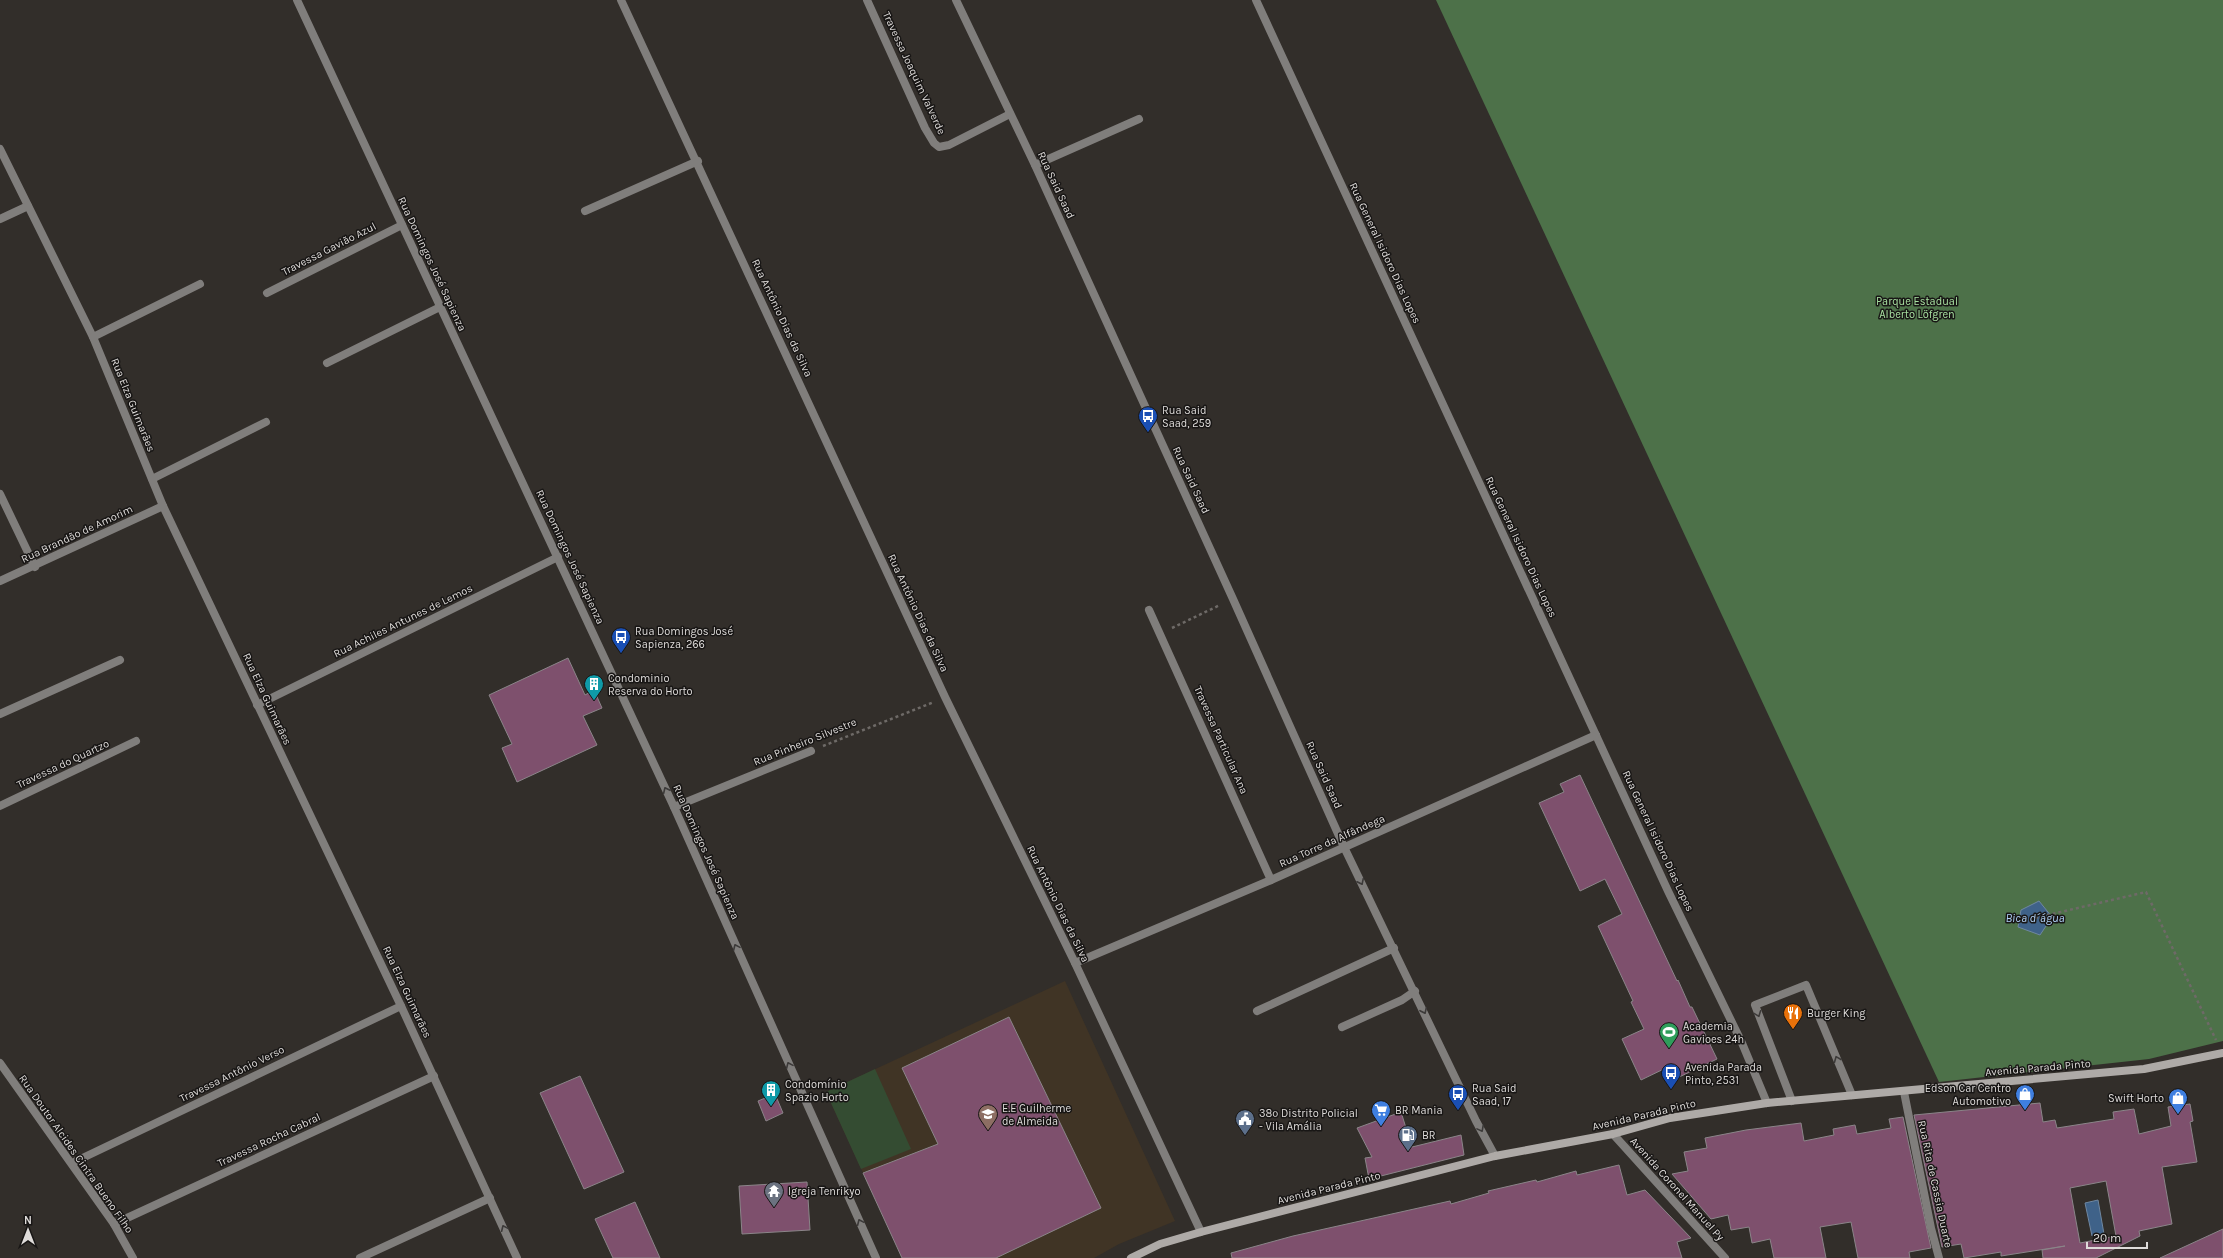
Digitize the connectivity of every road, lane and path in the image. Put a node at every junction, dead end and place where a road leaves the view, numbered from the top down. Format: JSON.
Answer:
{"nodes":[{"id":1,"x":297,"y":0,"type":"edge"},
{"id":2,"x":621,"y":0,"type":"edge"},
{"id":3,"x":868,"y":0,"type":"edge"},
{"id":4,"x":956,"y":0,"type":"edge"},
{"id":5,"x":1256,"y":0,"type":"edge"},
{"id":6,"x":1010,"y":114,"type":"junction"},
{"id":7,"x":1139,"y":119,"type":"dead end"},
{"id":8,"x":0,"y":149,"type":"edge"},
{"id":9,"x":698,"y":161,"type":"junction"},
{"id":10,"x":1034,"y":164,"type":"junction"},
{"id":11,"x":28,"y":206,"type":"junction"},
{"id":12,"x":585,"y":211,"type":"dead end"},
{"id":13,"x":0,"y":219,"type":"edge"},
{"id":14,"x":402,"y":225,"type":"junction"},
{"id":15,"x":200,"y":284,"type":"dead end"},
{"id":16,"x":267,"y":293,"type":"dead end"},
{"id":17,"x":440,"y":307,"type":"junction"},
{"id":18,"x":93,"y":337,"type":"junction"},
{"id":19,"x":327,"y":363,"type":"dead end"},
{"id":20,"x":266,"y":422,"type":"dead end"},
{"id":21,"x":152,"y":479,"type":"junction"},
{"id":22,"x":0,"y":494,"type":"edge"},
{"id":23,"x":163,"y":506,"type":"junction"},
{"id":24,"x":558,"y":557,"type":"junction"},
{"id":25,"x":35,"y":566,"type":"junction"},
{"id":26,"x":0,"y":581,"type":"edge"},
{"id":27,"x":1233,"y":599,"type":"junction"},
{"id":28,"x":1149,"y":610,"type":"dead end"},
{"id":29,"x":1161,"y":634,"type":"junction"},
{"id":30,"x":120,"y":660,"type":"dead end"},
{"id":31,"x":945,"y":697,"type":"junction"},
{"id":32,"x":258,"y":705,"type":"junction"},
{"id":33,"x":0,"y":714,"type":"edge"},
{"id":34,"x":1596,"y":735,"type":"junction"},
{"id":35,"x":136,"y":741,"type":"dead end"},
{"id":36,"x":811,"y":751,"type":"joint"},
{"id":37,"x":0,"y":806,"type":"edge"},
{"id":38,"x":674,"y":807,"type":"junction"},
{"id":39,"x":1344,"y":847,"type":"junction"},
{"id":40,"x":1271,"y":880,"type":"junction"},
{"id":41,"x":2035,"y":918,"type":"dead end"},
{"id":42,"x":1394,"y":948,"type":"junction"},
{"id":43,"x":1075,"y":963,"type":"junction"},
{"id":44,"x":1415,"y":991,"type":"junction"},
{"id":45,"x":401,"y":1006,"type":"junction"},
{"id":46,"x":1257,"y":1011,"type":"dead end"},
{"id":47,"x":1342,"y":1027,"type":"dead end"},
{"id":48,"x":2223,"y":1054,"type":"edge"},
{"id":49,"x":0,"y":1063,"type":"edge"},
{"id":50,"x":434,"y":1076,"type":"junction"},
{"id":51,"x":1904,"y":1092,"type":"junction"},
{"id":52,"x":1852,"y":1096,"type":"junction"},
{"id":53,"x":1792,"y":1101,"type":"junction"},
{"id":54,"x":1767,"y":1103,"type":"junction"},
{"id":55,"x":1613,"y":1134,"type":"junction"},
{"id":56,"x":1495,"y":1156,"type":"junction"},
{"id":57,"x":72,"y":1163,"type":"junction"},
{"id":58,"x":490,"y":1198,"type":"junction"},
{"id":59,"x":114,"y":1224,"type":"junction"},
{"id":60,"x":1201,"y":1232,"type":"junction"},
{"id":61,"x":133,"y":1258,"type":"edge"},
{"id":62,"x":360,"y":1258,"type":"edge"},
{"id":63,"x":517,"y":1258,"type":"edge"},
{"id":64,"x":876,"y":1258,"type":"edge"},
{"id":65,"x":1131,"y":1258,"type":"edge"},
{"id":66,"x":1725,"y":1258,"type":"edge"},
{"id":67,"x":1939,"y":1258,"type":"edge"}],
"edges":[{"from":1,"to":14,"type":"street","name":"Rua Domingos José Sapienza"},
{"from":2,"to":9,"type":"street","name":"Rua Antônio Dias da Silva"},
{"from":3,"to":6,"type":"street","name":"Travessa Joaquim Valverde"},
{"from":4,"to":6,"type":"street","name":"Rua Said Saad"},
{"from":5,"to":34,"type":"street","name":"Rua General Isidoro Dias Lopes"},
{"from":6,"to":10,"type":"street","name":"Rua Said Saad"},
{"from":7,"to":10,"type":"street"},
{"from":8,"to":11,"type":"street","name":"Rua Elza Guimarães"},
{"from":9,"to":12,"type":"street"},
{"from":9,"to":31,"type":"street","name":"Rua Antônio Dias da Silva"},
{"from":10,"to":27,"type":"street","name":"Rua Said Saad"},
{"from":11,"to":13,"type":"street"},
{"from":11,"to":18,"type":"street","name":"Rua Elza Guimarães"},
{"from":14,"to":16,"type":"street","name":"Travessa Gavião Azul"},
{"from":14,"to":17,"type":"street","name":"Rua Domingos José Sapienza"},
{"from":15,"to":18,"type":"street"},
{"from":17,"to":19,"type":"street"},
{"from":17,"to":24,"type":"street","name":"Rua Domingos José Sapienza"},
{"from":18,"to":21,"type":"street","name":"Rua Elza Guimarães"},
{"from":20,"to":21,"type":"street"},
{"from":21,"to":23,"type":"street","name":"Rua Elza Guimarães"},
{"from":22,"to":25,"type":"street"},
{"from":23,"to":25,"type":"street","name":"Rua Brandão de Amorim"},
{"from":23,"to":32,"type":"street","name":"Rua Elza Guimarães"},
{"from":24,"to":32,"type":"street","name":"Rua Achiles Antunes de Lemos"},
{"from":38,"to":24,"type":"street","name":"Rua Domingos José Sapienza","one_way":true},
{"from":25,"to":26,"type":"street","name":"Rua Brandão de Amorim"},
{"from":27,"to":29,"type":"path"},
{"from":27,"to":39,"type":"street","name":"Rua Said Saad"},
{"from":28,"to":29,"type":"street","name":"Travessa Particular Ana"},
{"from":29,"to":40,"type":"street","name":"Travessa Particular Ana"},
{"from":30,"to":33,"type":"street"},
{"from":31,"to":36,"type":"path","name":"Rua Pinheiro Silvestre"},
{"from":31,"to":43,"type":"street","name":"Rua Antônio Dias da Silva"},
{"from":32,"to":45,"type":"street","name":"Rua Elza Guimarães"},
{"from":34,"to":39,"type":"street","name":"Rua Torre da Alfândega"},
{"from":34,"to":54,"type":"street","name":"Rua General Isidoro Dias Lopes"},
{"from":35,"to":37,"type":"street","name":"Travessa do Quartzo"},
{"from":36,"to":38,"type":"street","name":"Rua Pinheiro Silvestre"},
{"from":64,"to":38,"type":"street","name":"Rua Domingos José Sapienza","one_way":true},
{"from":39,"to":40,"type":"street","name":"Rua Torre da Alfândega"},
{"from":39,"to":42,"type":"street","name":"Rua Said Saad","one_way":true},
{"from":40,"to":43,"type":"street","name":"Rua Torre da Alfândega"},
{"from":41,"to":48,"type":"path"},
{"from":42,"to":44,"type":"street","name":"Rua Said Saad"},
{"from":42,"to":46,"type":"street"},
{"from":43,"to":60,"type":"street","name":"Rua Antônio Dias da Silva"},
{"from":44,"to":47,"type":"street"},
{"from":44,"to":56,"type":"street","name":"Rua Said Saad","one_way":true},
{"from":45,"to":50,"type":"street","name":"Rua Elza Guimarães"},
{"from":45,"to":57,"type":"street","name":"Travessa Antônio Verso"},
{"from":48,"to":51,"type":"main road","name":"Avenida Parada Pinto"},
{"from":49,"to":57,"type":"street","name":"Rua Doutor Alcides Cintra Bueno Filho"},
{"from":50,"to":58,"type":"street","name":"Rua Elza Guimarães"},
{"from":50,"to":59,"type":"street","name":"Travessa Rocha Cabral"},
{"from":51,"to":52,"type":"main road","name":"Avenida Parada Pinto"},
{"from":51,"to":67,"type":"street","name":"Rua Rita de Cassia Duarte"},
{"from":52,"to":53,"type":"main road","name":"Avenida Parada Pinto"},
{"from":52,"to":53,"type":"street","one_way":true},
{"from":53,"to":54,"type":"main road","name":"Avenida Parada Pinto"},
{"from":54,"to":55,"type":"main road","name":"Avenida Parada Pinto"},
{"from":55,"to":56,"type":"main road","name":"Avenida Parada Pinto"},
{"from":55,"to":66,"type":"street","name":"Avenida Coronel Manuel Py"},
{"from":56,"to":60,"type":"main road","name":"Avenida Parada Pinto"},
{"from":57,"to":59,"type":"street","name":"Rua Doutor Alcides Cintra Bueno Filho"},
{"from":58,"to":62,"type":"street"},
{"from":63,"to":58,"type":"street","name":"Rua Elza Guimarães","one_way":true},
{"from":59,"to":61,"type":"street","name":"Rua Doutor Alcides Cintra Bueno Filho"},
{"from":60,"to":65,"type":"main road","name":"Avenida Parada Pinto"}]}
